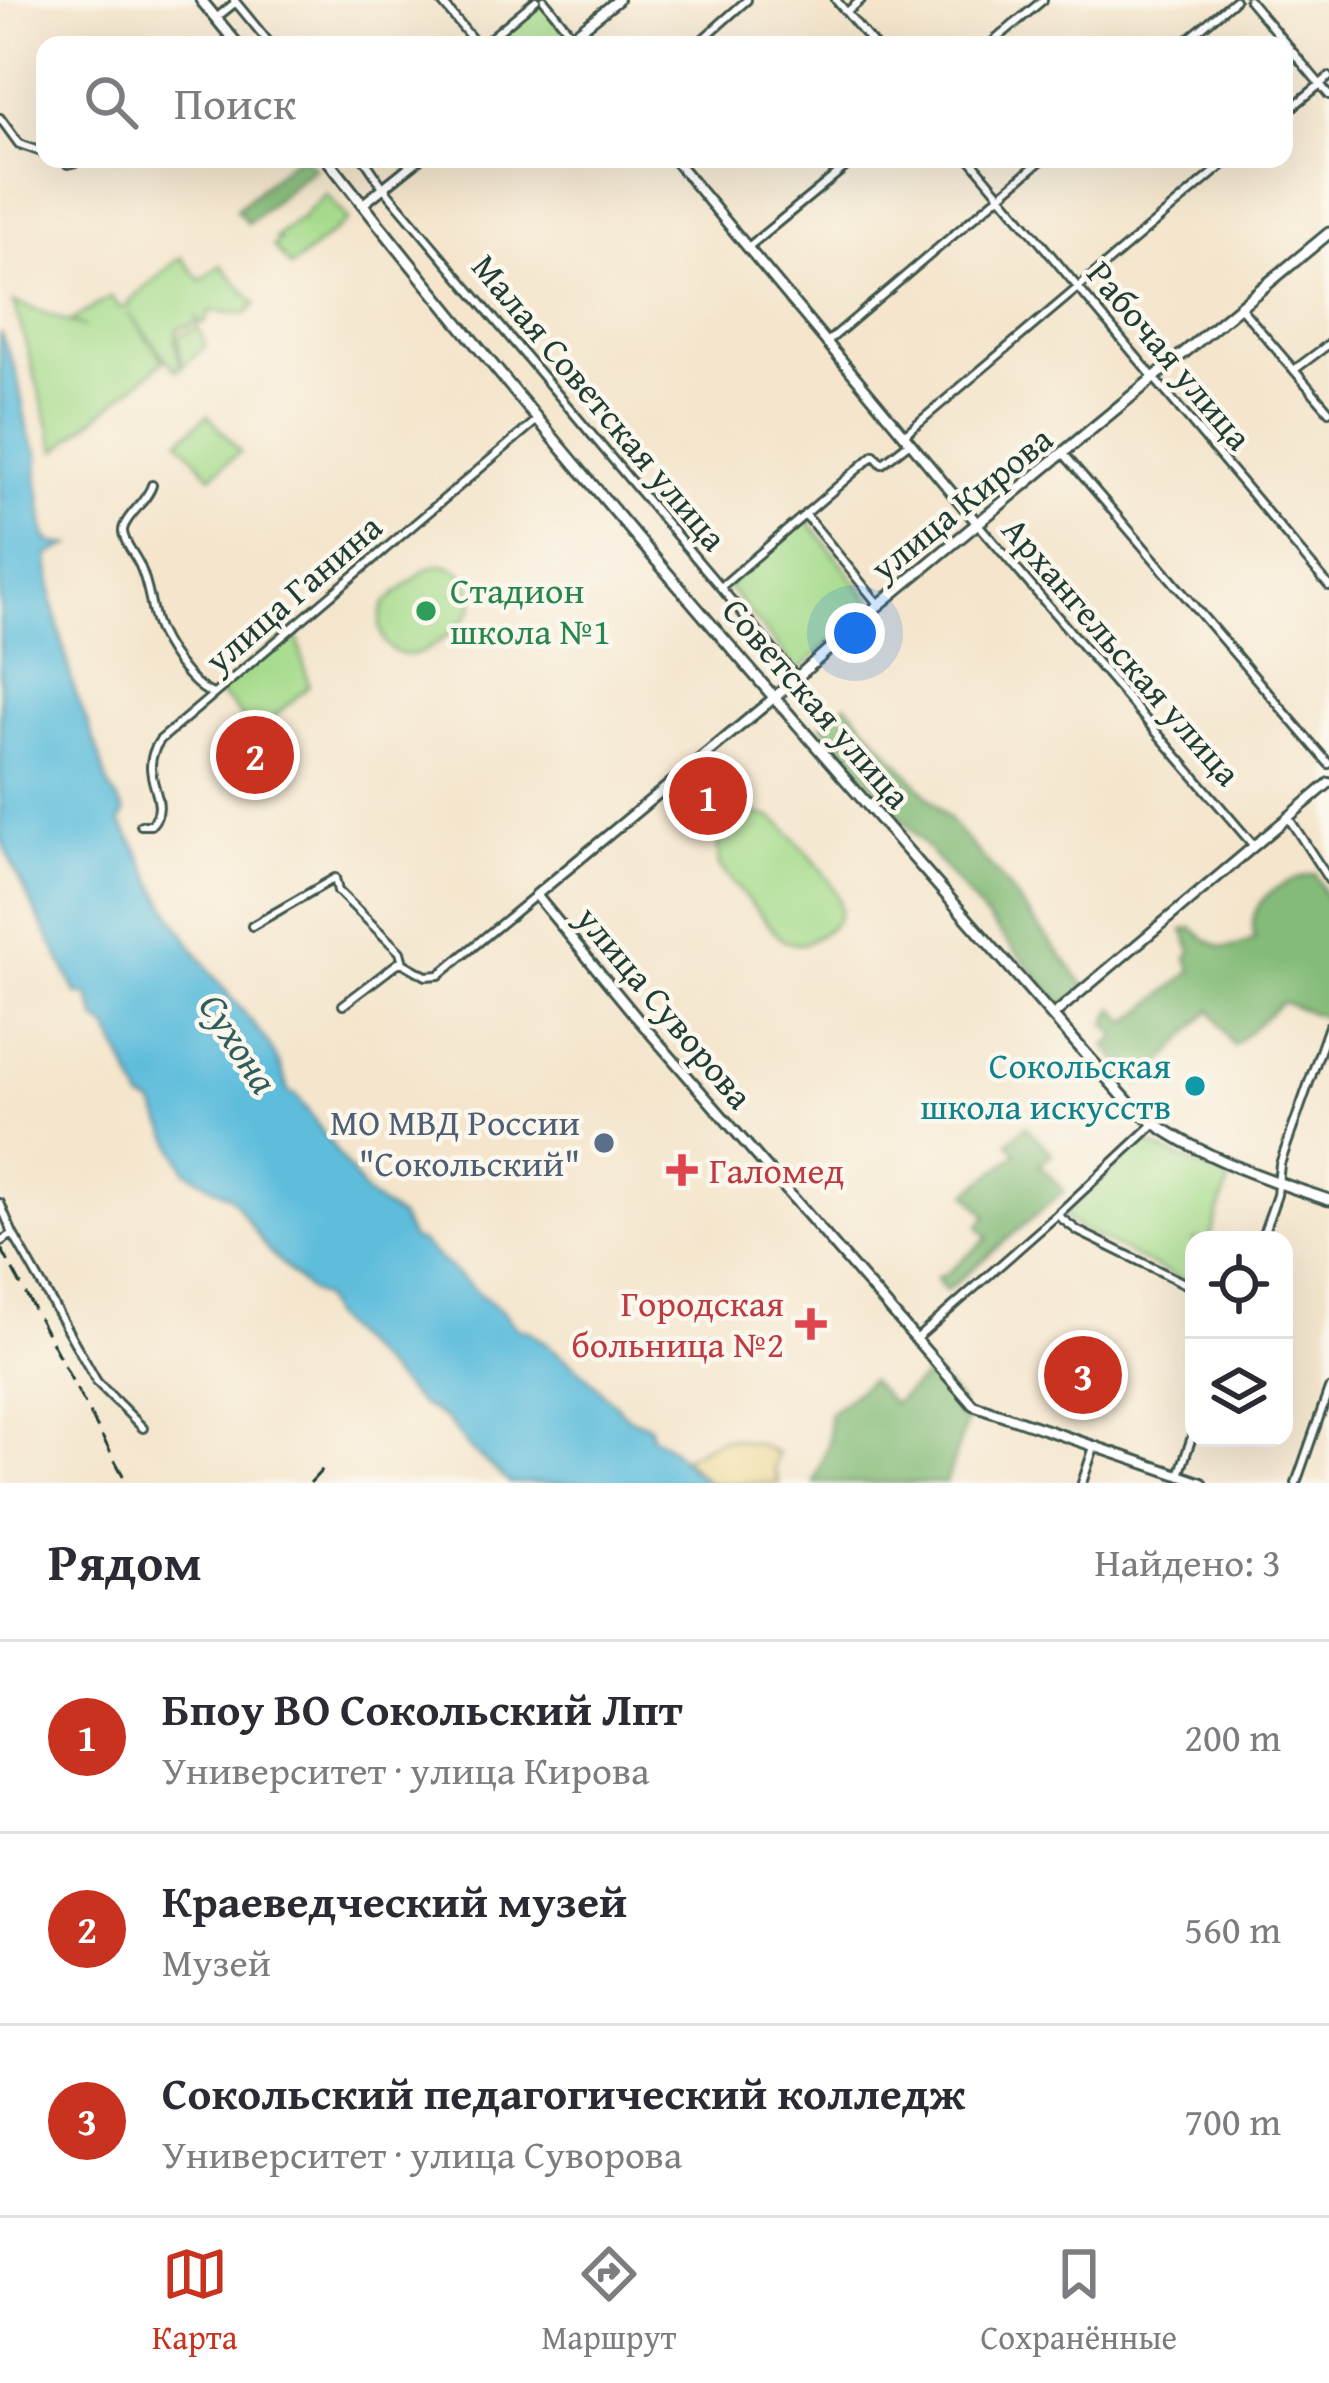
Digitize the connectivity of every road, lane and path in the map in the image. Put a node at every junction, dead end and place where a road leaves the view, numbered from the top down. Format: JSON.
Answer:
{"nodes":[{"id":1,"x":201,"y":0,"type":"edge"},
{"id":2,"x":440,"y":0,"type":"edge"},
{"id":3,"x":540,"y":0,"type":"edge"},
{"id":4,"x":618,"y":0,"type":"edge"},
{"id":5,"x":747,"y":0,"type":"edge"},
{"id":6,"x":836,"y":0,"type":"edge"},
{"id":7,"x":861,"y":0,"type":"edge"},
{"id":8,"x":1043,"y":0,"type":"edge"},
{"id":9,"x":1235,"y":0,"type":"edge"},
{"id":10,"x":1249,"y":0,"type":"edge"},
{"id":11,"x":235,"y":1,"type":"edge"},
{"id":12,"x":847,"y":12,"type":"junction"},
{"id":13,"x":216,"y":18,"type":"junction"},
{"id":14,"x":573,"y":35,"type":"joint"},
{"id":15,"x":231,"y":36,"type":"edge"},
{"id":16,"x":264,"y":36,"type":"edge"},
{"id":17,"x":472,"y":36,"type":"edge"},
{"id":18,"x":492,"y":36,"type":"edge"},
{"id":19,"x":706,"y":36,"type":"edge"},
{"id":20,"x":867,"y":36,"type":"edge"},
{"id":21,"x":1000,"y":36,"type":"edge"},
{"id":22,"x":1192,"y":36,"type":"edge"},
{"id":23,"x":1279,"y":36,"type":"edge"},
{"id":24,"x":1293,"y":52,"type":"edge"},
{"id":25,"x":1329,"y":77,"type":"edge"},
{"id":26,"x":1320,"y":84,"type":"junction"},
{"id":27,"x":1329,"y":95,"type":"edge"},
{"id":28,"x":1293,"y":106,"type":"edge"},
{"id":29,"x":0,"y":118,"type":"edge"},
{"id":30,"x":36,"y":150,"type":"edge"},
{"id":31,"x":334,"y":168,"type":"edge"},
{"id":32,"x":370,"y":168,"type":"edge"},
{"id":33,"x":408,"y":168,"type":"edge"},
{"id":34,"x":681,"y":168,"type":"edge"},
{"id":35,"x":844,"y":168,"type":"edge"},
{"id":36,"x":978,"y":168,"type":"edge"},
{"id":37,"x":1032,"y":168,"type":"edge"},
{"id":38,"x":1219,"y":168,"type":"edge"},
{"id":39,"x":383,"y":188,"type":"junction"},
{"id":40,"x":1000,"y":195,"type":"junction"},
{"id":41,"x":363,"y":204,"type":"junction"},
{"id":42,"x":1329,"y":232,"type":"edge"},
{"id":43,"x":747,"y":248,"type":"junction"},
{"id":44,"x":1077,"y":286,"type":"junction"},
{"id":45,"x":1240,"y":308,"type":"junction"},
{"id":46,"x":826,"y":343,"type":"junction"},
{"id":47,"x":1329,"y":344,"type":"edge"},
{"id":48,"x":1294,"y":370,"type":"junction"},
{"id":49,"x":1154,"y":378,"type":"junction"},
{"id":50,"x":1329,"y":411,"type":"edge"},
{"id":51,"x":538,"y":419,"type":"junction"},
{"id":52,"x":907,"y":438,"type":"junction"},
{"id":53,"x":1064,"y":454,"type":"junction"},
{"id":54,"x":152,"y":485,"type":"dead end"},
{"id":55,"x":805,"y":514,"type":"junction"},
{"id":56,"x":978,"y":524,"type":"junction"},
{"id":57,"x":1329,"y":586,"type":"edge"},
{"id":58,"x":721,"y":587,"type":"junction"},
{"id":59,"x":879,"y":605,"type":"junction"},
{"id":60,"x":797,"y":677,"type":"junction"},
{"id":61,"x":217,"y":694,"type":"junction"},
{"id":62,"x":775,"y":697,"type":"junction"},
{"id":63,"x":1329,"y":764,"type":"edge"},
{"id":64,"x":1329,"y":783,"type":"edge"},
{"id":65,"x":1288,"y":818,"type":"junction"},
{"id":66,"x":141,"y":825,"type":"dead end"},
{"id":67,"x":1254,"y":846,"type":"junction"},
{"id":68,"x":1329,"y":880,"type":"edge"},
{"id":69,"x":536,"y":896,"type":"junction"},
{"id":70,"x":252,"y":926,"type":"dead end"},
{"id":71,"x":403,"y":962,"type":"junction"},
{"id":72,"x":343,"y":1005,"type":"dead end"},
{"id":73,"x":1052,"y":1016,"type":"junction"},
{"id":74,"x":1329,"y":1026,"type":"edge"},
{"id":75,"x":1153,"y":1125,"type":"junction"},
{"id":76,"x":1278,"y":1183,"type":"junction"},
{"id":77,"x":1329,"y":1200,"type":"edge"},
{"id":78,"x":0,"y":1203,"type":"edge"},
{"id":79,"x":1057,"y":1216,"type":"junction"},
{"id":80,"x":1264,"y":1231,"type":"edge"},
{"id":81,"x":13,"y":1234,"type":"junction"},
{"id":82,"x":0,"y":1242,"type":"edge"},
{"id":83,"x":1185,"y":1284,"type":"edge"},
{"id":84,"x":915,"y":1340,"type":"junction"},
{"id":85,"x":1329,"y":1389,"type":"edge"},
{"id":86,"x":143,"y":1428,"type":"dead end"},
{"id":87,"x":1094,"y":1446,"type":"junction"},
{"id":88,"x":1189,"y":1447,"type":"edge"},
{"id":89,"x":1179,"y":1475,"type":"junction"},
{"id":90,"x":1082,"y":1483,"type":"edge"},
{"id":91,"x":1202,"y":1483,"type":"edge"},
{"id":92,"x":1296,"y":1483,"type":"edge"}],
"edges":[{"from":1,"to":13,"type":"main road"},
{"from":2,"to":17,"type":"street"},
{"from":3,"to":14,"type":"street"},
{"from":3,"to":18,"type":"street"},
{"from":4,"to":14,"type":"street"},
{"from":5,"to":19,"type":"street"},
{"from":6,"to":12,"type":"street"},
{"from":7,"to":12,"type":"street"},
{"from":8,"to":21,"type":"street"},
{"from":9,"to":22,"type":"street"},
{"from":10,"to":23,"type":"street"},
{"from":11,"to":13,"type":"street"},
{"from":11,"to":16,"type":"street"},
{"from":12,"to":20,"type":"street"},
{"from":13,"to":15,"type":"main road"},
{"from":24,"to":26,"type":"street"},
{"from":25,"to":26,"type":"street"},
{"from":26,"to":27,"type":"street"},
{"from":26,"to":28,"type":"street"},
{"from":29,"to":30,"type":"street"},
{"from":31,"to":41,"type":"main road","name":"Советская улица"},
{"from":32,"to":39,"type":"street","name":"Малая Советская улица"},
{"from":33,"to":39,"type":"street"},
{"from":34,"to":43,"type":"street","name":"Архангельская улица"},
{"from":35,"to":43,"type":"street"},
{"from":36,"to":40,"type":"street","name":"Рабочая улица"},
{"from":37,"to":40,"type":"street"},
{"from":38,"to":44,"type":"street"},
{"from":39,"to":41,"type":"street"},
{"from":39,"to":58,"type":"street","name":"Малая Советская улица"},
{"from":40,"to":44,"type":"street","name":"Рабочая улица"},
{"from":40,"to":46,"type":"street"},
{"from":41,"to":51,"type":"main road","name":"Советская улица"},
{"from":42,"to":45,"type":"main road","name":"улица Кирова"},
{"from":43,"to":46,"type":"street","name":"Архангельская улица"},
{"from":44,"to":49,"type":"street","name":"Рабочая улица"},
{"from":44,"to":52,"type":"street"},
{"from":45,"to":48,"type":"street"},
{"from":45,"to":49,"type":"main road","name":"улица Кирова"},
{"from":46,"to":52,"type":"street","name":"Архангельская улица"},
{"from":47,"to":48,"type":"street"},
{"from":48,"to":50,"type":"street"},
{"from":49,"to":53,"type":"main road","name":"улица Кирова"},
{"from":49,"to":57,"type":"street","name":"Рабочая улица"},
{"from":51,"to":61,"type":"street","name":"улица Ганина"},
{"from":51,"to":62,"type":"main road","name":"Советская улица"},
{"from":52,"to":55,"type":"street"},
{"from":52,"to":56,"type":"street","name":"Архангельская улица"},
{"from":53,"to":56,"type":"main road","name":"улица Кирова"},
{"from":53,"to":63,"type":"street"},
{"from":54,"to":61,"type":"street"},
{"from":55,"to":58,"type":"street"},
{"from":55,"to":59,"type":"street"},
{"from":56,"to":59,"type":"main road","name":"улица Кирова"},
{"from":56,"to":67,"type":"street","name":"Архангельская улица"},
{"from":58,"to":60,"type":"street","name":"Малая Советская улица"},
{"from":59,"to":60,"type":"main road","name":"улица Кирова"},
{"from":60,"to":62,"type":"main road","name":"улица Кирова"},
{"from":61,"to":66,"type":"street","name":"улица Ганина"},
{"from":62,"to":69,"type":"street","name":"улица Кирова"},
{"from":62,"to":73,"type":"main road","name":"Советская улица"},
{"from":64,"to":65,"type":"street"},
{"from":65,"to":67,"type":"street"},
{"from":65,"to":68,"type":"street"},
{"from":67,"to":73,"type":"street"},
{"from":69,"to":71,"type":"street","name":"улица Кирова"},
{"from":69,"to":84,"type":"street","name":"улица Суворова"},
{"from":70,"to":71,"type":"street"},
{"from":71,"to":72,"type":"street"},
{"from":73,"to":75,"type":"main road","name":"Советская улица"},
{"from":74,"to":76,"type":"street"},
{"from":75,"to":76,"type":"main road","name":"Советская улица"},
{"from":75,"to":79,"type":"street"},
{"from":76,"to":77,"type":"main road","name":"Советская улица"},
{"from":76,"to":80,"type":"street"},
{"from":78,"to":81,"type":"street"},
{"from":79,"to":83,"type":"street"},
{"from":79,"to":84,"type":"street"},
{"from":81,"to":82,"type":"street"},
{"from":81,"to":86,"type":"street"},
{"from":84,"to":87,"type":"street","name":"улица Суворова"},
{"from":85,"to":92,"type":"street"},
{"from":87,"to":89,"type":"street","name":"улица Суворова"},
{"from":87,"to":90,"type":"street"},
{"from":88,"to":89,"type":"street"},
{"from":89,"to":91,"type":"street","name":"улица Суворова"}]}
